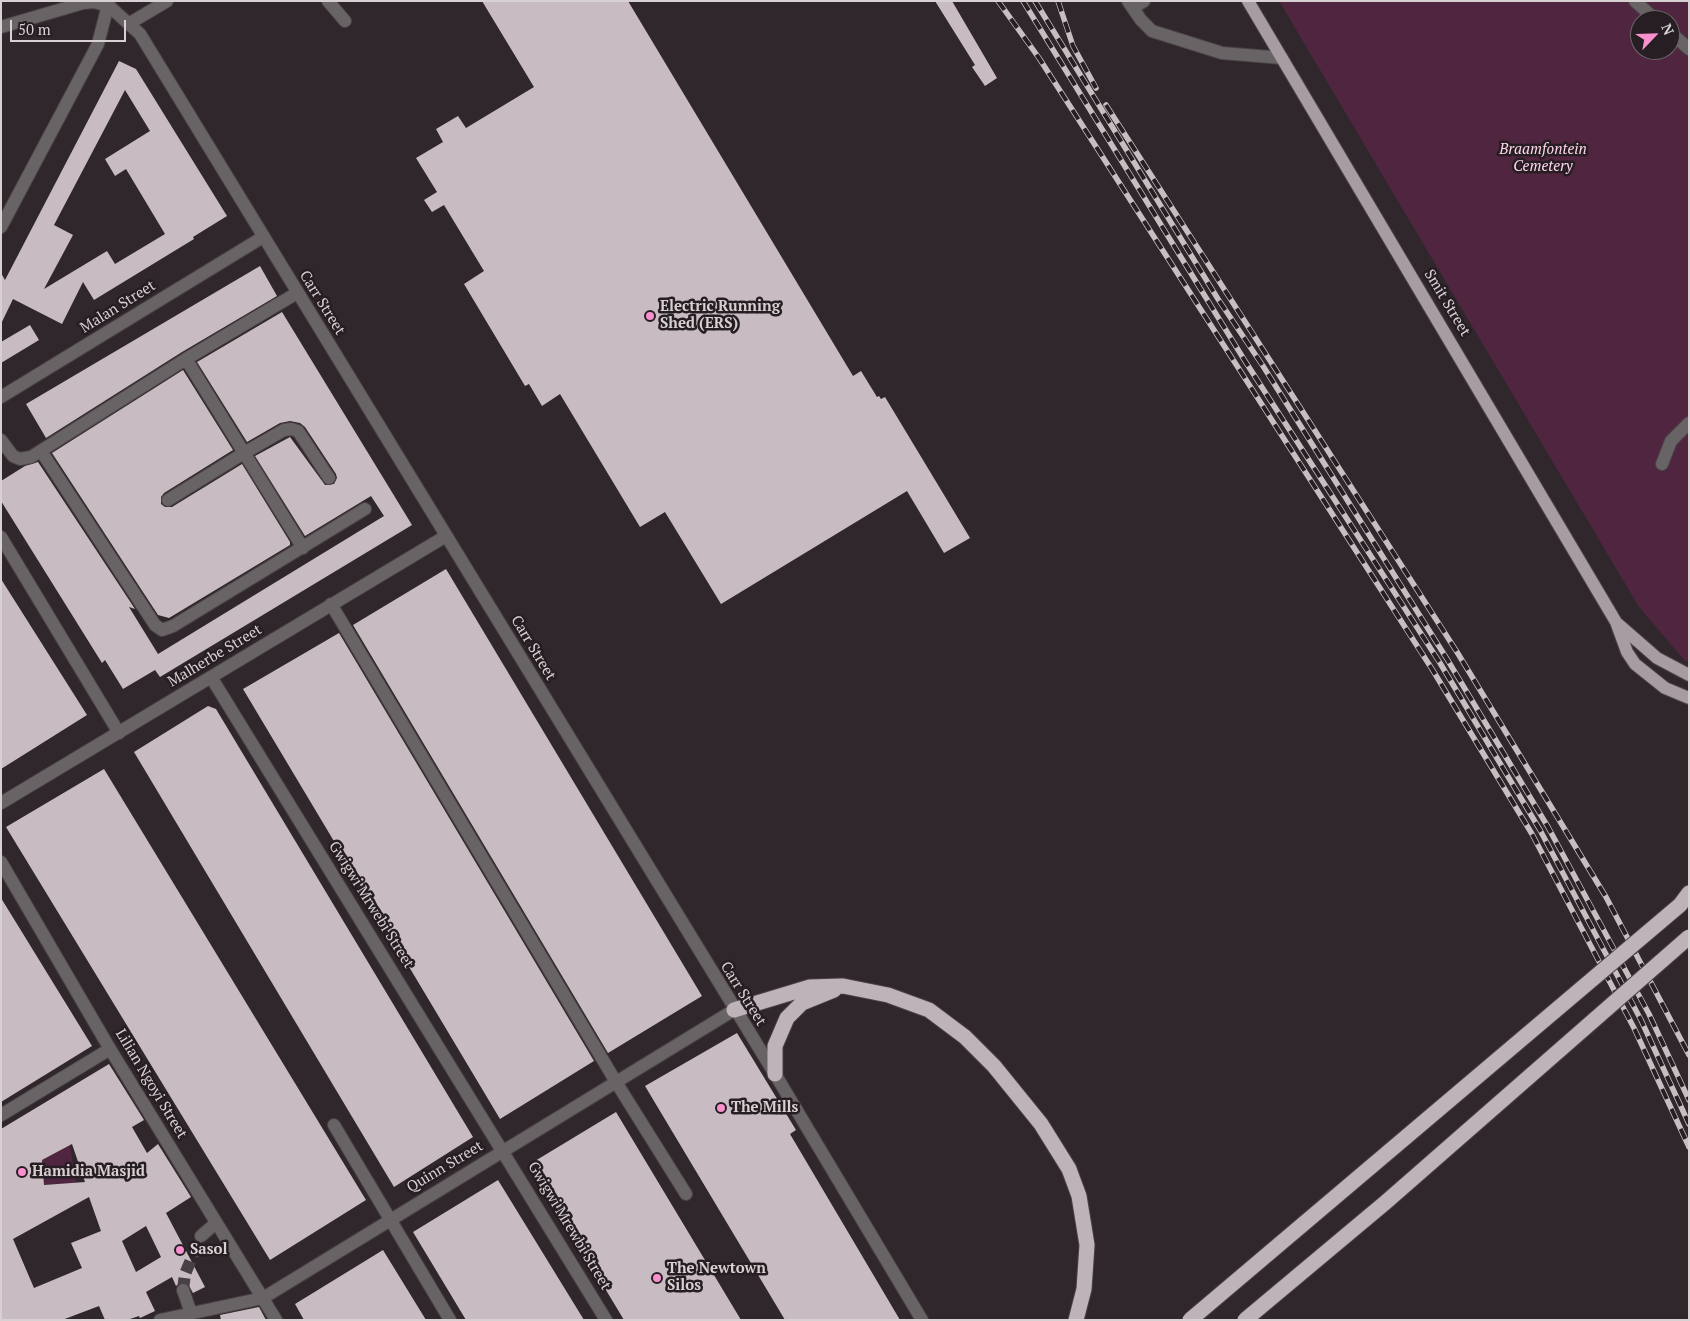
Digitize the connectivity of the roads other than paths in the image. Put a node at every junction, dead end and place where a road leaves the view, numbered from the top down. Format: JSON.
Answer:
{"nodes":[{"id":1,"x":167,"y":1,"type":"edge"},
{"id":2,"x":328,"y":1,"type":"edge"},
{"id":3,"x":1144,"y":1,"type":"edge"},
{"id":4,"x":1248,"y":1,"type":"edge"},
{"id":5,"x":1635,"y":1,"type":"edge"},
{"id":6,"x":109,"y":4,"type":"edge"},
{"id":7,"x":1130,"y":5,"type":"edge"},
{"id":8,"x":1645,"y":10,"type":"edge"},
{"id":9,"x":345,"y":20,"type":"dead end"},
{"id":10,"x":130,"y":23,"type":"junction"},
{"id":11,"x":1,"y":27,"type":"edge"},
{"id":12,"x":1282,"y":58,"type":"junction"},
{"id":13,"x":1,"y":227,"type":"edge"},
{"id":14,"x":257,"y":240,"type":"junction"},
{"id":15,"x":297,"y":293,"type":"junction"},
{"id":16,"x":186,"y":359,"type":"junction"},
{"id":17,"x":4,"y":391,"type":"edge"},
{"id":18,"x":1689,"y":424,"type":"edge"},
{"id":19,"x":1,"y":440,"type":"edge"},
{"id":20,"x":41,"y":451,"type":"junction"},
{"id":21,"x":244,"y":453,"type":"junction"},
{"id":22,"x":1662,"y":464,"type":"dead end"},
{"id":23,"x":329,"y":478,"type":"dead end"},
{"id":24,"x":168,"y":500,"type":"dead end"},
{"id":25,"x":365,"y":509,"type":"dead end"},
{"id":26,"x":446,"y":536,"type":"junction"},
{"id":27,"x":1,"y":538,"type":"edge"},
{"id":28,"x":303,"y":548,"type":"junction"},
{"id":29,"x":332,"y":604,"type":"junction"},
{"id":30,"x":1616,"y":622,"type":"junction"},
{"id":31,"x":1689,"y":675,"type":"edge"},
{"id":32,"x":212,"y":677,"type":"junction"},
{"id":33,"x":1689,"y":698,"type":"edge"},
{"id":34,"x":119,"y":733,"type":"junction"},
{"id":35,"x":1,"y":803,"type":"edge"},
{"id":36,"x":1,"y":862,"type":"edge"},
{"id":37,"x":1686,"y":898,"type":"edge"},
{"id":38,"x":1689,"y":937,"type":"edge"},
{"id":39,"x":843,"y":986,"type":"junction"},
{"id":40,"x":734,"y":1010,"type":"junction"},
{"id":41,"x":110,"y":1050,"type":"junction"},
{"id":42,"x":775,"y":1074,"type":"junction"},
{"id":43,"x":616,"y":1082,"type":"junction"},
{"id":44,"x":1,"y":1115,"type":"edge"},
{"id":45,"x":334,"y":1125,"type":"dead end"},
{"id":46,"x":503,"y":1150,"type":"junction"},
{"id":47,"x":686,"y":1194,"type":"dead end"},
{"id":48,"x":390,"y":1219,"type":"junction"},
{"id":49,"x":216,"y":1222,"type":"junction"},
{"id":50,"x":201,"y":1236,"type":"tunnel mouth"},
{"id":51,"x":183,"y":1290,"type":"tunnel mouth"},
{"id":52,"x":263,"y":1298,"type":"junction"},
{"id":53,"x":191,"y":1313,"type":"junction"},
{"id":54,"x":160,"y":1320,"type":"edge"},
{"id":55,"x":276,"y":1320,"type":"edge"},
{"id":56,"x":450,"y":1320,"type":"edge"},
{"id":57,"x":606,"y":1320,"type":"edge"},
{"id":58,"x":922,"y":1320,"type":"edge"},
{"id":59,"x":1076,"y":1320,"type":"edge"},
{"id":60,"x":1190,"y":1320,"type":"edge"},
{"id":61,"x":1245,"y":1320,"type":"edge"}],
"edges":[{"from":1,"to":10,"type":"street"},
{"from":2,"to":9,"type":"street"},
{"from":3,"to":7,"type":"street"},
{"from":4,"to":12,"type":"main road","name":"Smit Street"},
{"from":5,"to":8,"type":"street"},
{"from":6,"to":10,"type":"street","name":"Carr Street"},
{"from":6,"to":11,"type":"street"},
{"from":6,"to":13,"type":"street"},
{"from":7,"to":12,"type":"street"},
{"from":10,"to":14,"type":"street","name":"Carr Street"},
{"from":12,"to":30,"type":"main road","name":"Smit Street"},
{"from":14,"to":15,"type":"street","name":"Carr Street"},
{"from":14,"to":17,"type":"street","name":"Malan Street"},
{"from":15,"to":16,"type":"street"},
{"from":15,"to":26,"type":"street","name":"Carr Street"},
{"from":16,"to":20,"type":"street"},
{"from":16,"to":21,"type":"street"},
{"from":18,"to":22,"type":"street"},
{"from":19,"to":20,"type":"street"},
{"from":20,"to":28,"type":"street"},
{"from":21,"to":23,"type":"street"},
{"from":21,"to":24,"type":"street"},
{"from":21,"to":28,"type":"street"},
{"from":25,"to":28,"type":"street"},
{"from":26,"to":29,"type":"street","name":"Malherbe Street"},
{"from":26,"to":40,"type":"street","name":"Carr Street"},
{"from":27,"to":34,"type":"street"},
{"from":29,"to":32,"type":"street","name":"Malherbe Street"},
{"from":29,"to":43,"type":"street"},
{"from":30,"to":31,"type":"main road","name":"Smit Street"},
{"from":30,"to":33,"type":"main road","name":"Smit Street"},
{"from":32,"to":34,"type":"street","name":"Malherbe Street"},
{"from":32,"to":46,"type":"street","name":"Gwigwi Mrwebi Street"},
{"from":34,"to":35,"type":"street","name":"Malherbe Street"},
{"from":36,"to":41,"type":"street","name":"Lilian Ngoyi Street"},
{"from":37,"to":60,"type":"highway","bridge":true},
{"from":38,"to":61,"type":"highway","bridge":true},
{"from":39,"to":40,"type":"highway"},
{"from":39,"to":42,"type":"highway"},
{"from":39,"to":59,"type":"highway"},
{"from":40,"to":42,"type":"street","name":"Carr Street"},
{"from":40,"to":43,"type":"street","name":"Quinn Street"},
{"from":41,"to":44,"type":"street"},
{"from":41,"to":49,"type":"street","name":"Lilian Ngoyi Street"},
{"from":42,"to":58,"type":"street","name":"Carr Street"},
{"from":43,"to":46,"type":"street","name":"Quinn Street"},
{"from":43,"to":47,"type":"street"},
{"from":45,"to":48,"type":"street"},
{"from":46,"to":48,"type":"street","name":"Quinn Street"},
{"from":46,"to":57,"type":"street","name":"Gwigwi Mrewbi Street"},
{"from":48,"to":52,"type":"street","name":"Quinn Street"},
{"from":48,"to":56,"type":"street"},
{"from":49,"to":50,"type":"street"},
{"from":49,"to":52,"type":"street","name":"Lilian Ngoyi Street"},
{"from":51,"to":53,"type":"street"},
{"from":52,"to":53,"type":"street","name":"Quinn Street"},
{"from":52,"to":55,"type":"street","name":"Lilian Ngoyi Street"},
{"from":53,"to":54,"type":"street","name":"Quinn Street"}]}
